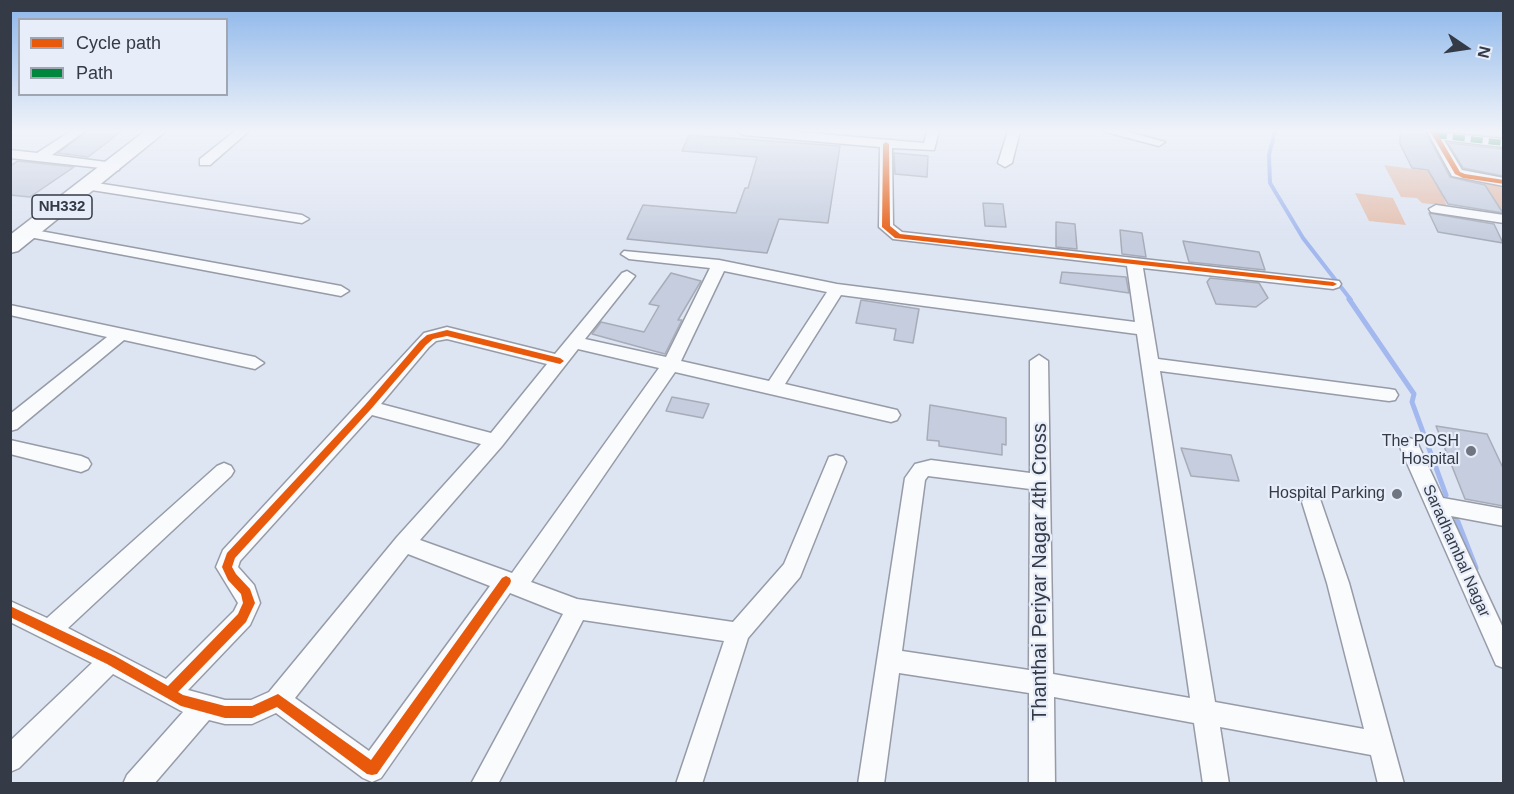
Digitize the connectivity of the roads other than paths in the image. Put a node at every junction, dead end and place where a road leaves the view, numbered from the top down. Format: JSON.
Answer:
{"nodes":[{"id":1,"x":102,"y":168,"type":"edge"},
{"id":2,"x":103,"y":168,"type":"edge"},
{"id":3,"x":886,"y":168,"type":"edge"},
{"id":4,"x":1455,"y":168,"type":"edge"},
{"id":5,"x":1503,"y":182,"type":"edge"},
{"id":6,"x":90,"y":186,"type":"junction"},
{"id":7,"x":1436,"y":210,"type":"dead end"},
{"id":8,"x":302,"y":219,"type":"dead end"},
{"id":9,"x":1503,"y":219,"type":"edge"},
{"id":10,"x":20,"y":231,"type":"edge"},
{"id":11,"x":10,"y":246,"type":"edge"},
{"id":12,"x":629,"y":254,"type":"dead end"},
{"id":13,"x":1134,"y":262,"type":"junction"},
{"id":14,"x":719,"y":265,"type":"junction"},
{"id":15,"x":627,"y":276,"type":"dead end"},
{"id":16,"x":1333,"y":284,"type":"dead end"},
{"id":17,"x":837,"y":289,"type":"junction"},
{"id":18,"x":340,"y":291,"type":"dead end"},
{"id":19,"x":10,"y":310,"type":"edge"},
{"id":20,"x":1144,"y":329,"type":"junction"},
{"id":21,"x":120,"y":335,"type":"junction"},
{"id":22,"x":576,"y":343,"type":"junction"},
{"id":23,"x":560,"y":361,"type":"junction"},
{"id":24,"x":1039,"y":361,"type":"dead end"},
{"id":25,"x":255,"y":363,"type":"dead end"},
{"id":26,"x":671,"y":363,"type":"junction"},
{"id":27,"x":1152,"y":364,"type":"junction"},
{"id":28,"x":774,"y":388,"type":"junction"},
{"id":29,"x":1389,"y":395,"type":"dead end"},
{"id":30,"x":368,"y":407,"type":"junction"},
{"id":31,"x":891,"y":415,"type":"dead end"},
{"id":32,"x":10,"y":424,"type":"edge"},
{"id":33,"x":495,"y":441,"type":"junction"},
{"id":34,"x":1409,"y":445,"type":"dead end"},
{"id":35,"x":10,"y":447,"type":"edge"},
{"id":36,"x":836,"y":462,"type":"dead end"},
{"id":37,"x":81,"y":464,"type":"dead end"},
{"id":38,"x":224,"y":471,"type":"dead end"},
{"id":39,"x":1040,"y":482,"type":"junction"},
{"id":40,"x":1312,"y":502,"type":"dead end"},
{"id":41,"x":1435,"y":505,"type":"junction"},
{"id":42,"x":1503,"y":518,"type":"edge"},
{"id":43,"x":404,"y":543,"type":"junction"},
{"id":44,"x":511,"y":583,"type":"junction"},
{"id":45,"x":577,"y":609,"type":"junction"},
{"id":46,"x":10,"y":611,"type":"edge"},
{"id":47,"x":50,"y":630,"type":"junction"},
{"id":48,"x":738,"y":633,"type":"junction"},
{"id":49,"x":1503,"y":655,"type":"edge"},
{"id":50,"x":111,"y":660,"type":"junction"},
{"id":51,"x":891,"y":661,"type":"junction"},
{"id":52,"x":1041,"y":683,"type":"junction"},
{"id":53,"x":169,"y":693,"type":"junction"},
{"id":54,"x":278,"y":700,"type":"junction"},
{"id":55,"x":205,"y":706,"type":"junction"},
{"id":56,"x":1204,"y":712,"type":"junction"},
{"id":57,"x":1379,"y":744,"type":"junction"},
{"id":58,"x":10,"y":759,"type":"edge"},
{"id":59,"x":136,"y":783,"type":"edge"},
{"id":60,"x":484,"y":783,"type":"edge"},
{"id":61,"x":689,"y":783,"type":"edge"},
{"id":62,"x":871,"y":783,"type":"edge"},
{"id":63,"x":1042,"y":783,"type":"edge"},
{"id":64,"x":1216,"y":783,"type":"edge"},
{"id":65,"x":1391,"y":783,"type":"edge"}],
"edges":[{"from":1,"to":10,"type":"highway"},
{"from":2,"to":6,"type":"highway","number":"NH332"},
{"from":3,"to":13,"type":"street"},
{"from":4,"to":5,"type":"street"},
{"from":6,"to":8,"type":"street"},
{"from":6,"to":10,"type":"highway","number":"NH332"},
{"from":7,"to":9,"type":"street"},
{"from":10,"to":11,"type":"highway","number":"NH332"},
{"from":10,"to":18,"type":"street"},
{"from":12,"to":14,"type":"street"},
{"from":13,"to":16,"type":"street"},
{"from":13,"to":20,"type":"street"},
{"from":14,"to":17,"type":"street"},
{"from":14,"to":26,"type":"street"},
{"from":15,"to":22,"type":"street"},
{"from":17,"to":20,"type":"street"},
{"from":17,"to":28,"type":"street"},
{"from":19,"to":21,"type":"street"},
{"from":20,"to":27,"type":"street"},
{"from":21,"to":25,"type":"street"},
{"from":21,"to":32,"type":"street"},
{"from":22,"to":23,"type":"street"},
{"from":22,"to":26,"type":"street"},
{"from":23,"to":30,"type":"street"},
{"from":23,"to":33,"type":"street"},
{"from":24,"to":39,"type":"street","name":"Thanthai Periyar Nagar 4th Cross"},
{"from":26,"to":28,"type":"street"},
{"from":26,"to":44,"type":"street"},
{"from":27,"to":29,"type":"street"},
{"from":27,"to":56,"type":"street"},
{"from":28,"to":31,"type":"street"},
{"from":30,"to":33,"type":"street"},
{"from":30,"to":53,"type":"street"},
{"from":33,"to":43,"type":"street"},
{"from":34,"to":41,"type":"street","name":"Saradhambal Nagar"},
{"from":35,"to":37,"type":"street"},
{"from":36,"to":48,"type":"street"},
{"from":38,"to":47,"type":"street"},
{"from":39,"to":51,"type":"street"},
{"from":39,"to":52,"type":"street","name":"Thanthai Periyar Nagar 4th Cross"},
{"from":40,"to":57,"type":"street"},
{"from":41,"to":42,"type":"street"},
{"from":41,"to":49,"type":"street","name":"Saradhambal Nagar"},
{"from":43,"to":44,"type":"street"},
{"from":43,"to":54,"type":"street"},
{"from":44,"to":45,"type":"street"},
{"from":44,"to":54,"type":"street"},
{"from":45,"to":48,"type":"street"},
{"from":45,"to":60,"type":"street"},
{"from":46,"to":47,"type":"street"},
{"from":47,"to":50,"type":"street"},
{"from":48,"to":61,"type":"street"},
{"from":50,"to":53,"type":"street"},
{"from":50,"to":58,"type":"street"},
{"from":51,"to":52,"type":"street"},
{"from":51,"to":62,"type":"street"},
{"from":52,"to":56,"type":"street"},
{"from":52,"to":63,"type":"street","name":"Thanthai Periyar Nagar 4th Cross"},
{"from":53,"to":55,"type":"street"},
{"from":54,"to":55,"type":"street"},
{"from":55,"to":59,"type":"street"},
{"from":56,"to":57,"type":"street"},
{"from":56,"to":64,"type":"street"},
{"from":57,"to":65,"type":"street"}]}
